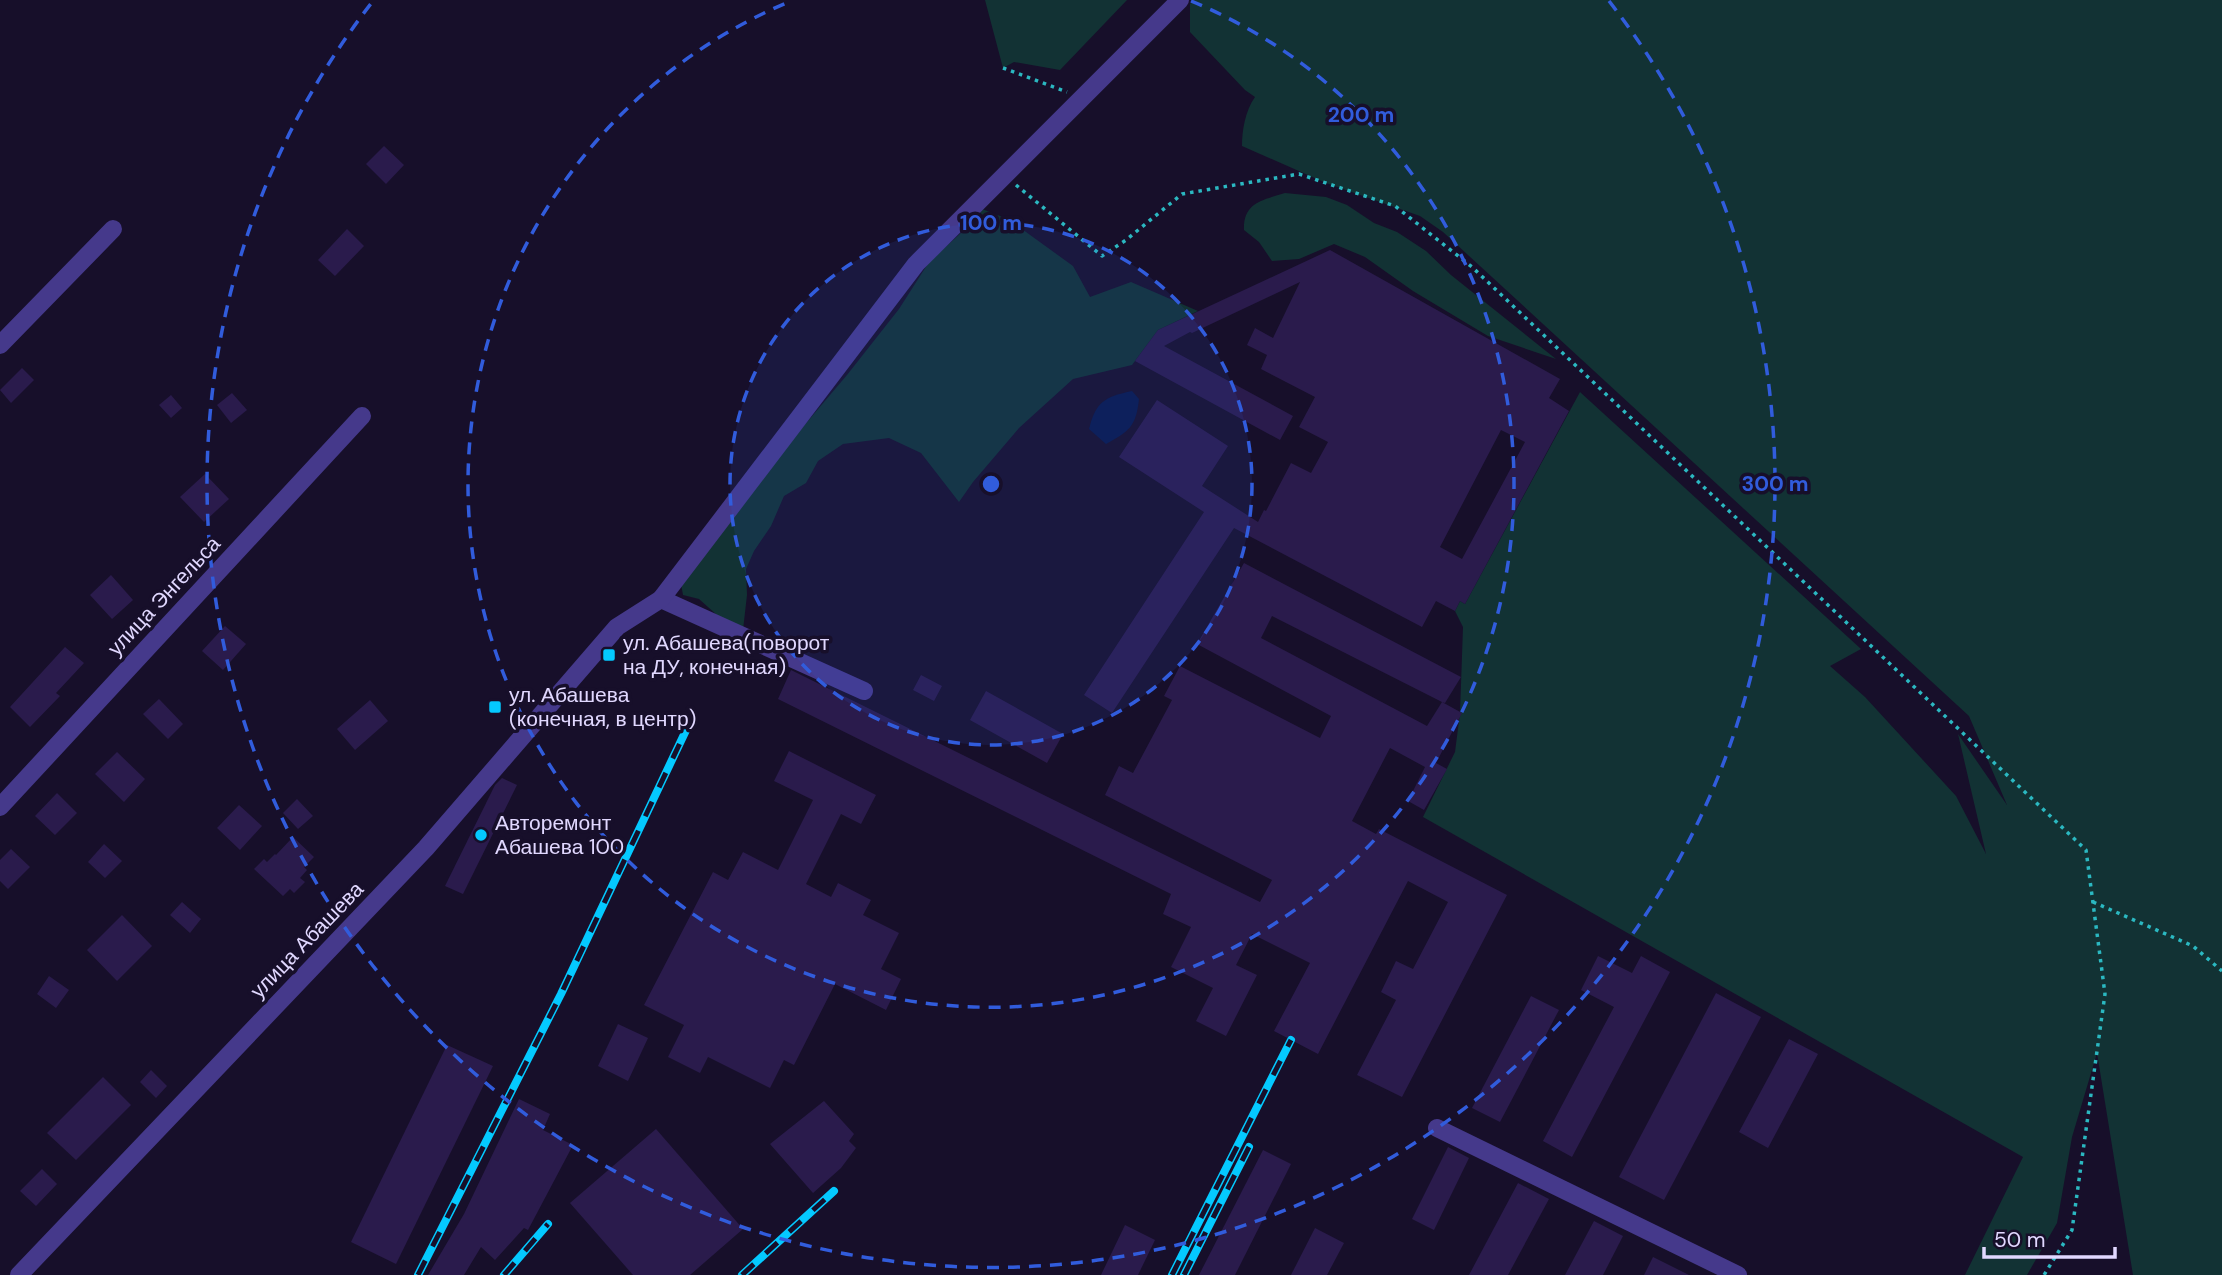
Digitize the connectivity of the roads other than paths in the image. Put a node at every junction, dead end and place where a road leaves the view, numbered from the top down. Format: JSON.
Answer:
{"nodes":[{"id":1,"x":1180,"y":0,"type":"edge"},
{"id":2,"x":113,"y":229,"type":"dead end"},
{"id":3,"x":0,"y":345,"type":"edge"},
{"id":4,"x":362,"y":416,"type":"dead end"},
{"id":5,"x":661,"y":599,"type":"junction"},
{"id":6,"x":864,"y":691,"type":"dead end"},
{"id":7,"x":0,"y":807,"type":"edge"},
{"id":8,"x":1437,"y":1128,"type":"dead end"},
{"id":9,"x":19,"y":1275,"type":"edge"},
{"id":10,"x":1738,"y":1275,"type":"edge"}],
"edges":[{"from":1,"to":5,"type":"street"},
{"from":2,"to":3,"type":"street"},
{"from":4,"to":7,"type":"street","name":"улица Энгельса"},
{"from":5,"to":6,"type":"street"},
{"from":5,"to":9,"type":"street","name":"улица Абашева"},
{"from":8,"to":10,"type":"street"}]}
